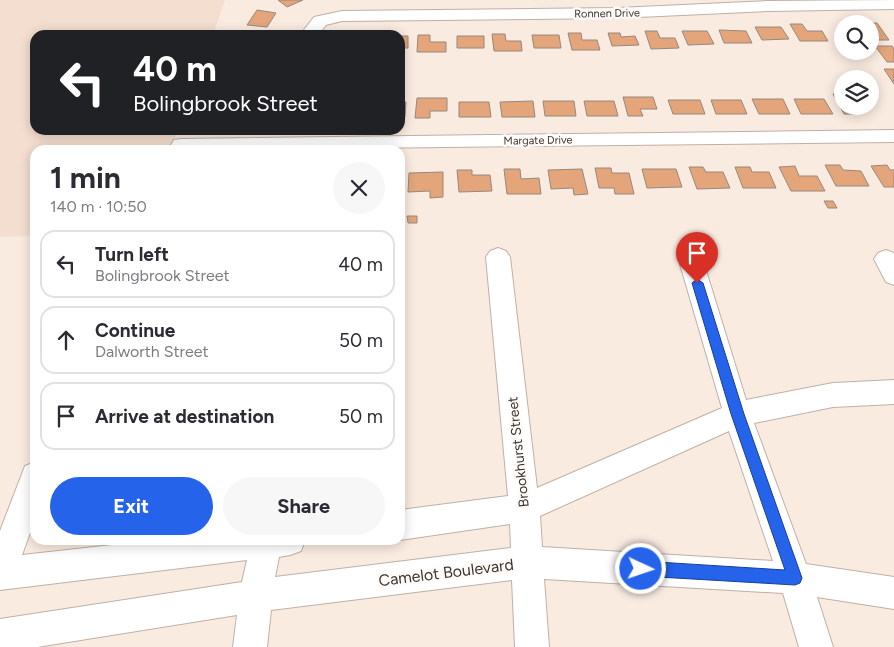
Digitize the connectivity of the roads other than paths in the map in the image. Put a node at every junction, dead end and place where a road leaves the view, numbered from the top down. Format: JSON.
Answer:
{"nodes":[{"id":1,"x":894,"y":4,"type":"edge"},
{"id":2,"x":313,"y":30,"type":"edge"},
{"id":3,"x":894,"y":136,"type":"edge"},
{"id":4,"x":289,"y":137,"type":"edge"},
{"id":5,"x":181,"y":145,"type":"dead end"},
{"id":6,"x":498,"y":257,"type":"dead end"},
{"id":7,"x":692,"y":264,"type":"dead end"},
{"id":8,"x":894,"y":392,"type":"edge"},
{"id":9,"x":737,"y":414,"type":"junction"},
{"id":10,"x":30,"y":490,"type":"edge"},
{"id":11,"x":524,"y":508,"type":"junction"},
{"id":12,"x":405,"y":524,"type":"edge"},
{"id":13,"x":241,"y":545,"type":"edge"},
{"id":14,"x":273,"y":545,"type":"edge"},
{"id":15,"x":526,"y":562,"type":"junction"},
{"id":16,"x":0,"y":574,"type":"edge"},
{"id":17,"x":795,"y":578,"type":"junction"},
{"id":18,"x":894,"y":593,"type":"edge"},
{"id":19,"x":256,"y":596,"type":"junction"},
{"id":20,"x":0,"y":636,"type":"edge"},
{"id":21,"x":250,"y":647,"type":"edge"},
{"id":22,"x":532,"y":647,"type":"edge"},
{"id":23,"x":816,"y":647,"type":"edge"}],
"edges":[{"from":1,"to":2,"type":"street","name":"Ronnen Drive"},
{"from":3,"to":4,"type":"street","name":"Margate Drive"},
{"from":4,"to":5,"type":"street","name":"Margate Drive"},
{"from":6,"to":11,"type":"street","name":"Brookhurst Street"},
{"from":7,"to":9,"type":"street"},
{"from":8,"to":9,"type":"street"},
{"from":9,"to":11,"type":"street"},
{"from":9,"to":17,"type":"street"},
{"from":10,"to":16,"type":"street"},
{"from":11,"to":12,"type":"street"},
{"from":11,"to":15,"type":"street","name":"Brookhurst Street"},
{"from":13,"to":16,"type":"street"},
{"from":14,"to":19,"type":"street"},
{"from":15,"to":17,"type":"street","name":"Camelot Boulevard"},
{"from":15,"to":19,"type":"street","name":"Camelot Boulevard"},
{"from":15,"to":22,"type":"street","name":"Brookhurst Street"},
{"from":17,"to":18,"type":"street","name":"Camelot Boulevard"},
{"from":17,"to":23,"type":"street"},
{"from":19,"to":20,"type":"street","name":"Camelot Boulevard"},
{"from":19,"to":21,"type":"street"}]}
